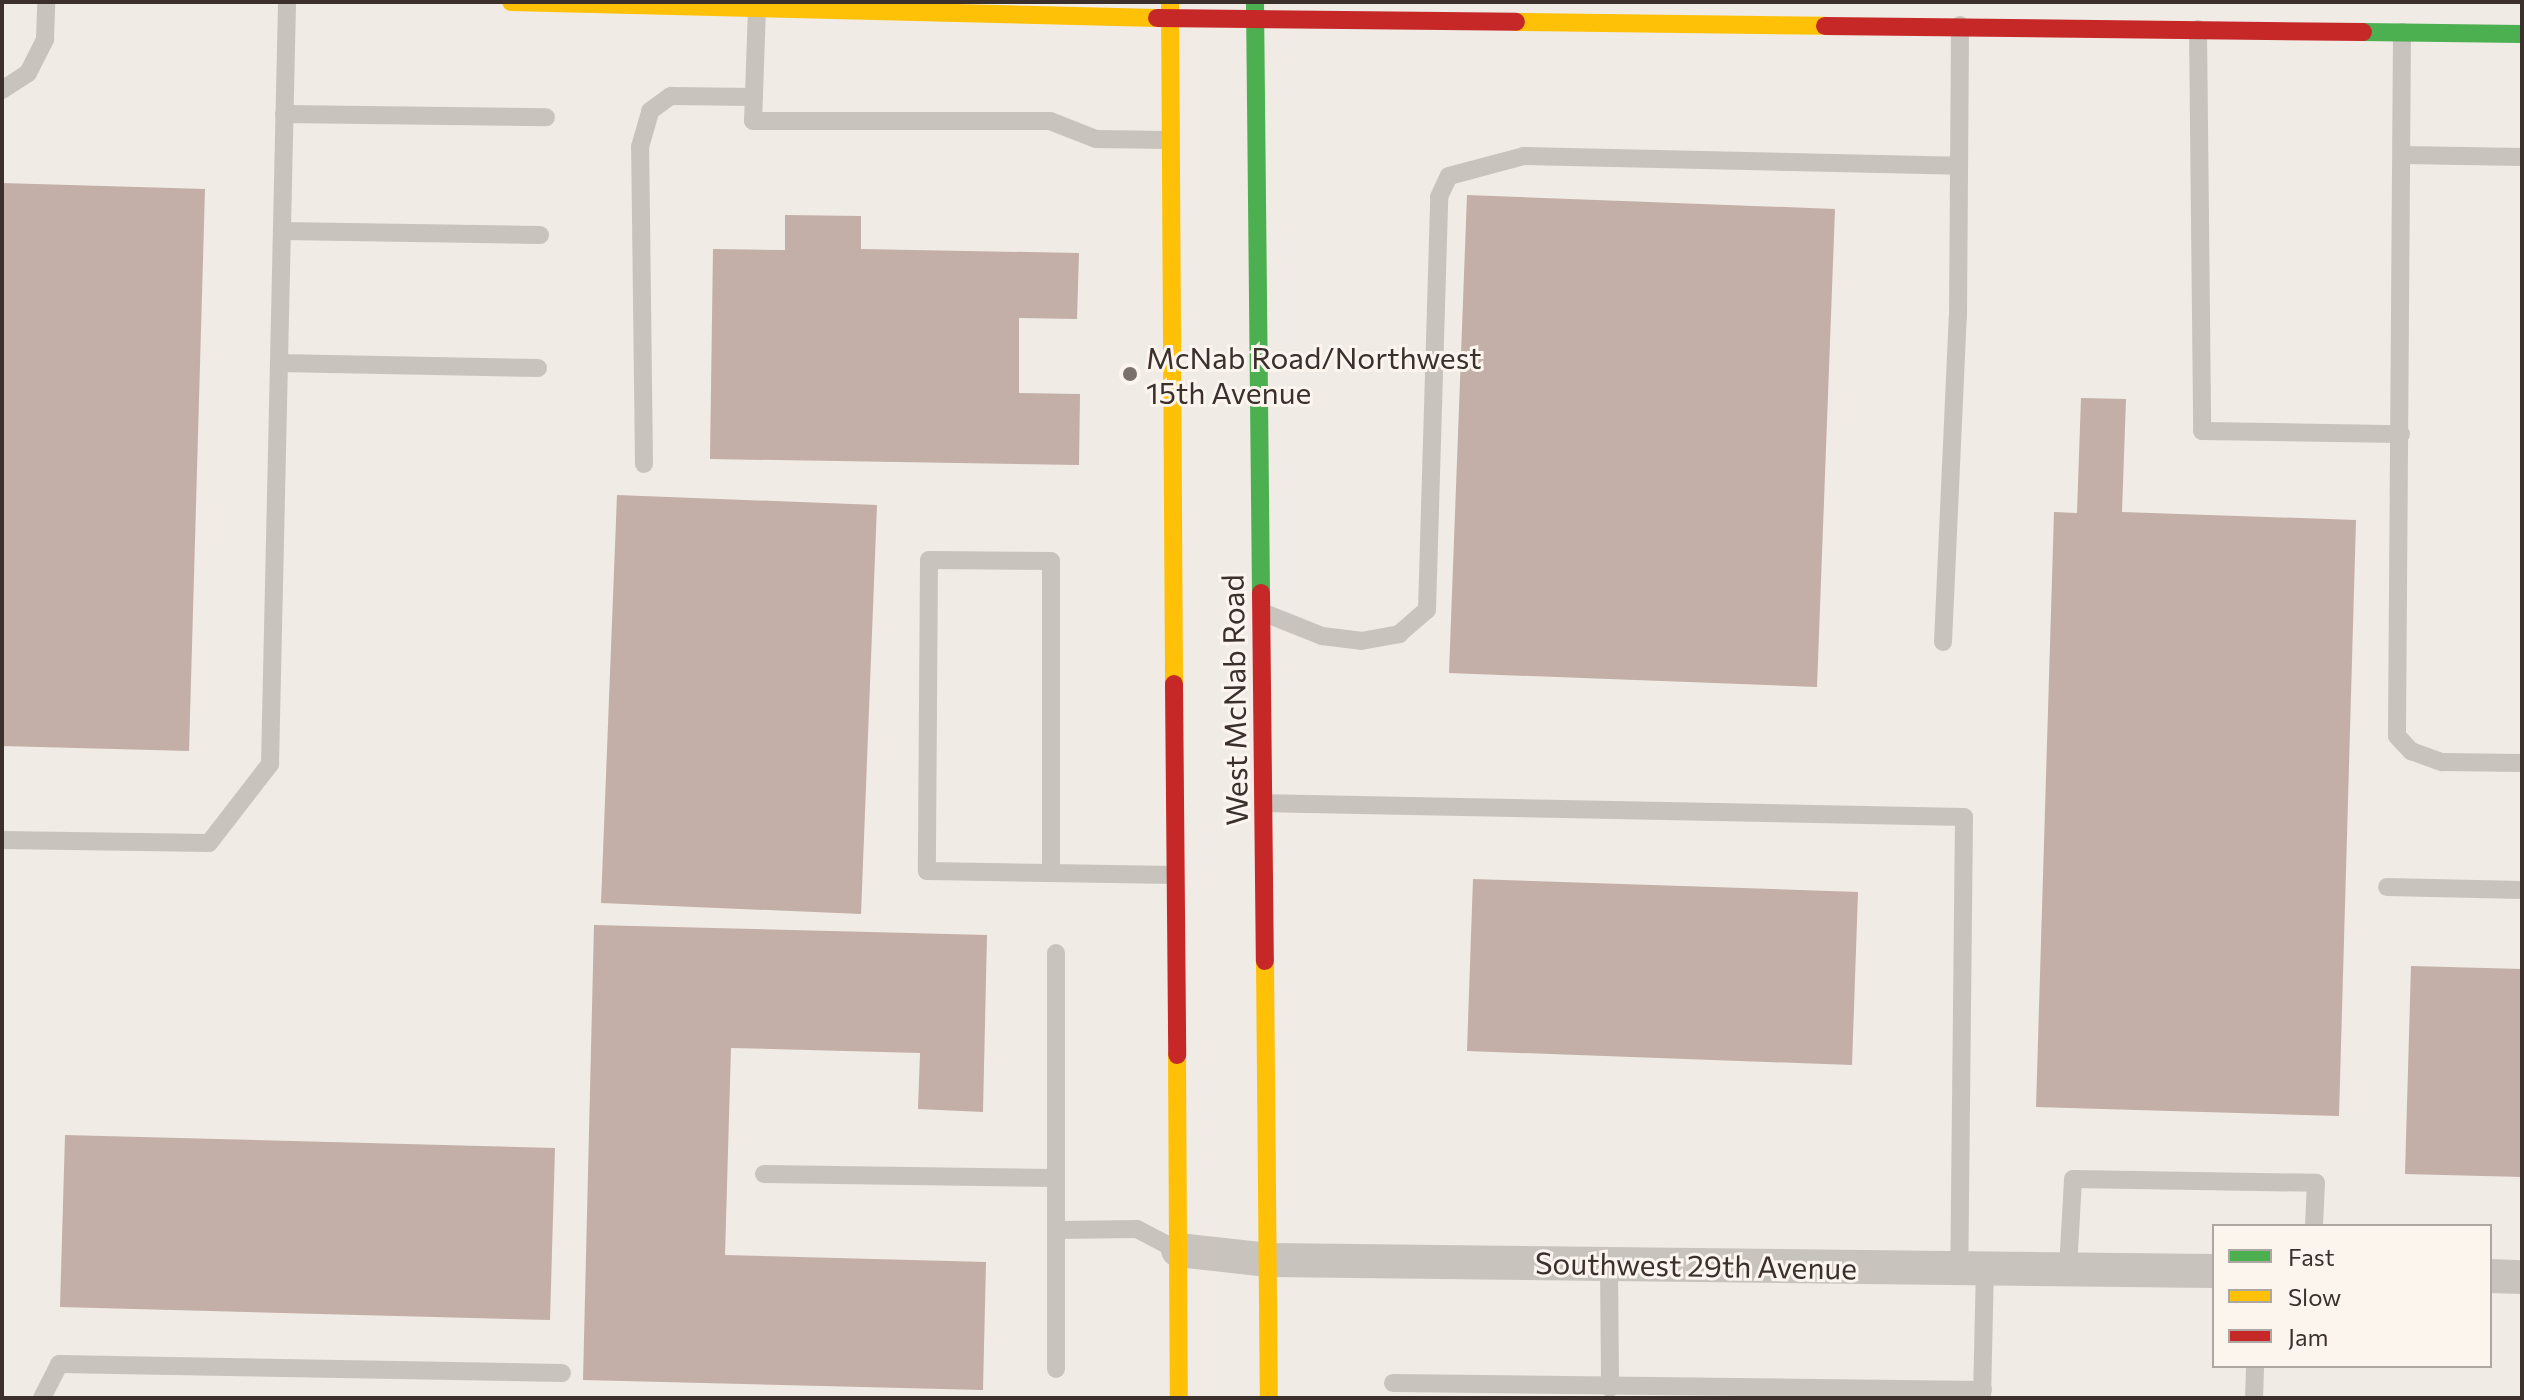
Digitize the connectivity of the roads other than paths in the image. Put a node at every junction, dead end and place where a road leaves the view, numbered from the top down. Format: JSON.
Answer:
{"nodes":[{"id":1,"x":46,"y":2,"type":"edge"},
{"id":2,"x":287,"y":2,"type":"edge"},
{"id":3,"x":511,"y":2,"type":"edge"},
{"id":4,"x":1750,"y":2,"type":"edge"},
{"id":5,"x":2049,"y":2,"type":"edge"},
{"id":6,"x":586,"y":3,"type":"edge"},
{"id":7,"x":766,"y":6,"type":"edge"},
{"id":8,"x":900,"y":7,"type":"edge"},
{"id":9,"x":1255,"y":9,"type":"edge"},
{"id":10,"x":1170,"y":10,"type":"edge"},
{"id":11,"x":1561,"y":11,"type":"edge"},
{"id":12,"x":1749,"y":22,"type":"junction"},
{"id":13,"x":1960,"y":25,"type":"junction"},
{"id":14,"x":2049,"y":27,"type":"junction"},
{"id":15,"x":2198,"y":29,"type":"junction"},
{"id":16,"x":2402,"y":32,"type":"junction"},
{"id":17,"x":2522,"y":34,"type":"edge"},
{"id":18,"x":2,"y":90,"type":"edge"},
{"id":19,"x":754,"y":97,"type":"junction"},
{"id":20,"x":284,"y":114,"type":"junction"},
{"id":21,"x":546,"y":117,"type":"dead end"},
{"id":22,"x":1170,"y":140,"type":"junction"},
{"id":23,"x":2403,"y":155,"type":"junction"},
{"id":24,"x":2522,"y":157,"type":"edge"},
{"id":25,"x":1959,"y":166,"type":"junction"},
{"id":26,"x":282,"y":231,"type":"junction"},
{"id":27,"x":540,"y":235,"type":"dead end"},
{"id":28,"x":279,"y":363,"type":"junction"},
{"id":29,"x":538,"y":368,"type":"dead end"},
{"id":30,"x":2401,"y":434,"type":"junction"},
{"id":31,"x":644,"y":464,"type":"dead end"},
{"id":32,"x":1261,"y":611,"type":"junction"},
{"id":33,"x":1943,"y":642,"type":"dead end"},
{"id":34,"x":2522,"y":763,"type":"edge"},
{"id":35,"x":1263,"y":803,"type":"junction"},
{"id":36,"x":2,"y":840,"type":"edge"},
{"id":37,"x":1051,"y":873,"type":"junction"},
{"id":38,"x":1175,"y":875,"type":"junction"},
{"id":39,"x":2387,"y":887,"type":"dead end"},
{"id":40,"x":2522,"y":890,"type":"edge"},
{"id":41,"x":1056,"y":953,"type":"dead end"},
{"id":42,"x":764,"y":1174,"type":"dead end"},
{"id":43,"x":1056,"y":1178,"type":"junction"},
{"id":44,"x":2314,"y":1224,"type":"edge"},
{"id":45,"x":1056,"y":1230,"type":"junction"},
{"id":46,"x":1178,"y":1250,"type":"junction"},
{"id":47,"x":1268,"y":1260,"type":"junction"},
{"id":48,"x":1609,"y":1264,"type":"junction"},
{"id":49,"x":1972,"y":1268,"type":"junction"},
{"id":50,"x":2068,"y":1269,"type":"junction"},
{"id":51,"x":2212,"y":1271,"type":"edge"},
{"id":52,"x":2492,"y":1276,"type":"edge"},
{"id":53,"x":2522,"y":1277,"type":"edge"},
{"id":54,"x":2255,"y":1368,"type":"edge"},
{"id":55,"x":1056,"y":1369,"type":"dead end"},
{"id":56,"x":562,"y":1373,"type":"dead end"},
{"id":57,"x":1393,"y":1383,"type":"dead end"},
{"id":58,"x":1610,"y":1388,"type":"junction"},
{"id":59,"x":1863,"y":1393,"type":"edge"},
{"id":60,"x":1982,"y":1394,"type":"edge"},
{"id":61,"x":42,"y":1398,"type":"edge"},
{"id":62,"x":1179,"y":1398,"type":"edge"},
{"id":63,"x":1269,"y":1398,"type":"edge"},
{"id":64,"x":2254,"y":1398,"type":"edge"}],
"edges":[{"from":1,"to":18,"type":"lane"},
{"from":2,"to":20,"type":"lane"},
{"from":3,"to":6,"type":"main road"},
{"from":4,"to":12,"type":"lane"},
{"from":5,"to":14,"type":"lane"},
{"from":6,"to":7,"type":"main road"},
{"from":7,"to":8,"type":"main road"},
{"from":7,"to":19,"type":"lane"},
{"from":8,"to":10,"type":"main road"},
{"from":9,"to":10,"type":"main road"},
{"from":9,"to":11,"type":"main road"},
{"from":9,"to":32,"type":"main road","name":"West McNab Road"},
{"from":10,"to":22,"type":"main road","name":"West McNab Road"},
{"from":11,"to":12,"type":"main road"},
{"from":12,"to":13,"type":"main road"},
{"from":13,"to":14,"type":"main road"},
{"from":13,"to":25,"type":"lane"},
{"from":14,"to":15,"type":"main road"},
{"from":15,"to":16,"type":"main road"},
{"from":15,"to":30,"type":"lane"},
{"from":16,"to":17,"type":"main road"},
{"from":16,"to":23,"type":"lane"},
{"from":19,"to":22,"type":"lane"},
{"from":19,"to":31,"type":"lane"},
{"from":20,"to":21,"type":"lane"},
{"from":20,"to":26,"type":"lane"},
{"from":22,"to":38,"type":"main road","name":"West McNab Road"},
{"from":23,"to":24,"type":"lane"},
{"from":23,"to":30,"type":"lane"},
{"from":25,"to":32,"type":"lane"},
{"from":25,"to":33,"type":"lane"},
{"from":26,"to":27,"type":"lane"},
{"from":26,"to":28,"type":"lane"},
{"from":28,"to":29,"type":"lane"},
{"from":28,"to":36,"type":"lane"},
{"from":30,"to":34,"type":"lane"},
{"from":32,"to":35,"type":"main road","name":"West McNab Road"},
{"from":35,"to":47,"type":"main road","name":"West McNab Road"},
{"from":35,"to":49,"type":"lane"},
{"from":37,"to":37,"type":"lane"},
{"from":37,"to":38,"type":"lane"},
{"from":38,"to":46,"type":"main road","name":"West McNab Road"},
{"from":39,"to":40,"type":"lane"},
{"from":41,"to":43,"type":"lane"},
{"from":42,"to":43,"type":"lane"},
{"from":43,"to":45,"type":"lane"},
{"from":44,"to":50,"type":"lane"},
{"from":45,"to":46,"type":"lane"},
{"from":45,"to":55,"type":"lane"},
{"from":46,"to":47,"type":"street","name":"Southwest 29th Avenue"},
{"from":46,"to":62,"type":"main road","name":"West McNab Road"},
{"from":47,"to":48,"type":"street","name":"Southwest 29th Avenue"},
{"from":47,"to":63,"type":"main road","name":"West McNab Road"},
{"from":48,"to":49,"type":"street","name":"Southwest 29th Avenue"},
{"from":48,"to":58,"type":"lane"},
{"from":49,"to":50,"type":"street","name":"Southwest 29th Avenue"},
{"from":49,"to":60,"type":"lane"},
{"from":50,"to":51,"type":"street","name":"Southwest 29th Avenue"},
{"from":52,"to":53,"type":"street"},
{"from":54,"to":64,"type":"lane"},
{"from":56,"to":61,"type":"lane"},
{"from":57,"to":58,"type":"lane"},
{"from":58,"to":59,"type":"lane"},
{"from":59,"to":60,"type":"lane"}]}
